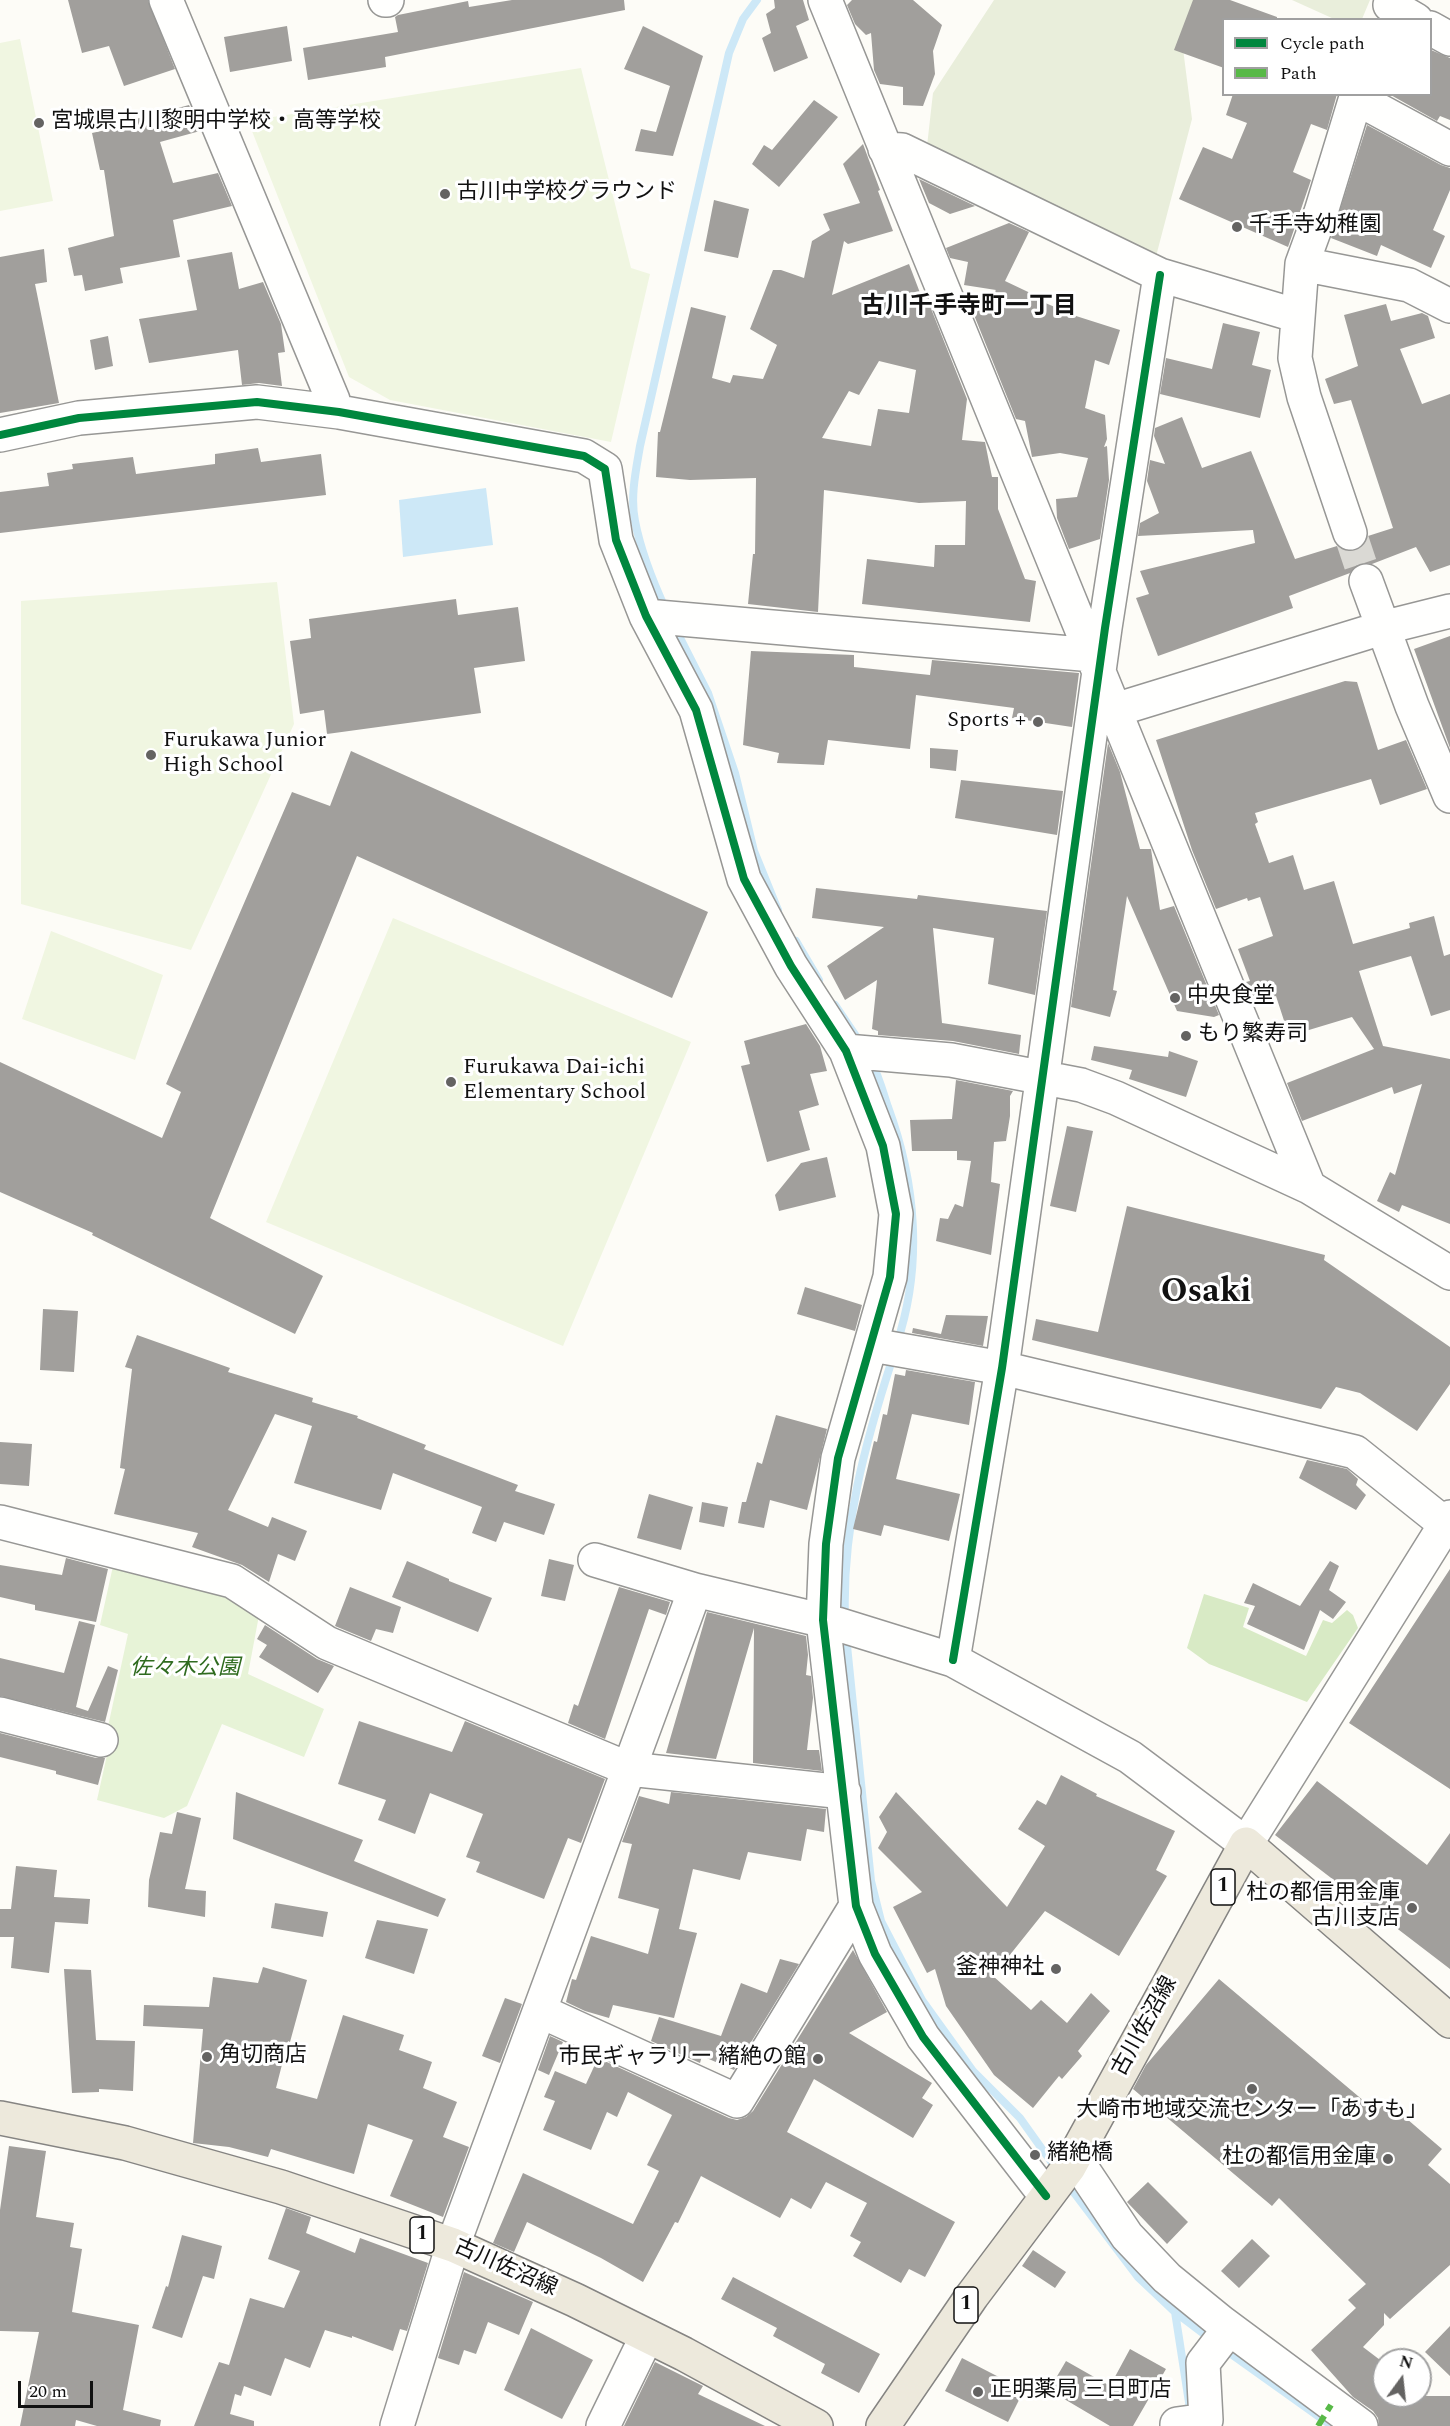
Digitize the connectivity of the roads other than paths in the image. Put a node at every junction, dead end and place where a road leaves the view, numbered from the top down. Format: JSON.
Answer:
{"nodes":[{"id":1,"x":166,"y":0,"type":"edge"},
{"id":2,"x":825,"y":0,"type":"edge"},
{"id":3,"x":1432,"y":29,"type":"edge"},
{"id":4,"x":1450,"y":39,"type":"edge"},
{"id":5,"x":1356,"y":96,"type":"edge"},
{"id":6,"x":885,"y":149,"type":"junction"},
{"id":7,"x":1450,"y":149,"type":"edge"},
{"id":8,"x":1302,"y":264,"type":"junction"},
{"id":9,"x":1160,"y":275,"type":"junction"},
{"id":10,"x":1450,"y":306,"type":"edge"},
{"id":11,"x":1298,"y":316,"type":"junction"},
{"id":12,"x":333,"y":400,"type":"dead end"},
{"id":13,"x":0,"y":435,"type":"edge"},
{"id":14,"x":1350,"y":533,"type":"tunnel mouth"},
{"id":15,"x":1366,"y":581,"type":"tunnel mouth"},
{"id":16,"x":1450,"y":611,"type":"edge"},
{"id":17,"x":664,"y":617,"type":"junction"},
{"id":18,"x":1382,"y":628,"type":"junction"},
{"id":19,"x":1096,"y":663,"type":"junction"},
{"id":20,"x":1115,"y":710,"type":"junction"},
{"id":21,"x":1450,"y":796,"type":"edge"},
{"id":22,"x":860,"y":1051,"type":"junction"},
{"id":23,"x":1041,"y":1076,"type":"junction"},
{"id":24,"x":1309,"y":1187,"type":"junction"},
{"id":25,"x":1450,"y":1273,"type":"edge"},
{"id":26,"x":889,"y":1348,"type":"junction"},
{"id":27,"x":1002,"y":1368,"type":"junction"},
{"id":28,"x":0,"y":1522,"type":"edge"},
{"id":29,"x":1448,"y":1523,"type":"edge"},
{"id":30,"x":595,"y":1560,"type":"dead end"},
{"id":31,"x":695,"y":1590,"type":"junction"},
{"id":32,"x":838,"y":1624,"type":"junction"},
{"id":33,"x":953,"y":1659,"type":"junction"},
{"id":34,"x":0,"y":1714,"type":"edge"},
{"id":35,"x":101,"y":1740,"type":"dead end"},
{"id":36,"x":629,"y":1769,"type":"junction"},
{"id":37,"x":844,"y":1792,"type":"junction"},
{"id":38,"x":1246,"y":1844,"type":"junction"},
{"id":39,"x":856,"y":1906,"type":"junction"},
{"id":40,"x":540,"y":2011,"type":"junction"},
{"id":41,"x":1450,"y":2021,"type":"edge"},
{"id":42,"x":0,"y":2118,"type":"edge"},
{"id":43,"x":1061,"y":2177,"type":"junction"},
{"id":44,"x":453,"y":2245,"type":"junction"},
{"id":45,"x":647,"y":2336,"type":"junction"},
{"id":46,"x":1220,"y":2341,"type":"junction"},
{"id":47,"x":1187,"y":2423,"type":"edge"},
{"id":48,"x":397,"y":2426,"type":"edge"},
{"id":49,"x":603,"y":2426,"type":"edge"},
{"id":50,"x":816,"y":2426,"type":"edge"},
{"id":51,"x":884,"y":2426,"type":"edge"},
{"id":52,"x":1360,"y":2426,"type":"edge"}],
"edges":[{"from":1,"to":12,"type":"street"},
{"from":2,"to":6,"type":"street"},
{"from":3,"to":4,"type":"street"},
{"from":5,"to":7,"type":"street"},
{"from":5,"to":8,"type":"street"},
{"from":6,"to":9,"type":"street"},
{"from":6,"to":19,"type":"street"},
{"from":8,"to":10,"type":"street"},
{"from":8,"to":11,"type":"street"},
{"from":9,"to":11,"type":"street"},
{"from":9,"to":19,"type":"street"},
{"from":11,"to":14,"type":"street"},
{"from":13,"to":17,"type":"street"},
{"from":15,"to":18,"type":"street"},
{"from":16,"to":18,"type":"street"},
{"from":17,"to":19,"type":"street"},
{"from":17,"to":22,"type":"street"},
{"from":18,"to":20,"type":"street"},
{"from":18,"to":21,"type":"street"},
{"from":19,"to":20,"type":"street"},
{"from":19,"to":23,"type":"street"},
{"from":20,"to":24,"type":"street"},
{"from":22,"to":23,"type":"street"},
{"from":22,"to":26,"type":"street"},
{"from":23,"to":24,"type":"street"},
{"from":23,"to":27,"type":"street"},
{"from":24,"to":25,"type":"street"},
{"from":26,"to":27,"type":"street"},
{"from":26,"to":32,"type":"street"},
{"from":27,"to":29,"type":"street"},
{"from":27,"to":33,"type":"street"},
{"from":28,"to":36,"type":"street"},
{"from":29,"to":38,"type":"street"},
{"from":30,"to":31,"type":"street"},
{"from":31,"to":32,"type":"street"},
{"from":31,"to":36,"type":"street"},
{"from":32,"to":33,"type":"street"},
{"from":32,"to":37,"type":"street"},
{"from":33,"to":38,"type":"street"},
{"from":34,"to":35,"type":"street"},
{"from":36,"to":37,"type":"street"},
{"from":36,"to":40,"type":"street"},
{"from":37,"to":39,"type":"street"},
{"from":38,"to":41,"type":"main road","number":"1"},
{"from":38,"to":43,"type":"main road","name":"古川佐沼線","number":"1"},
{"from":39,"to":40,"type":"street"},
{"from":39,"to":43,"type":"street"},
{"from":40,"to":44,"type":"street"},
{"from":42,"to":44,"type":"main road","name":"古川佐沼線","number":"1"},
{"from":43,"to":46,"type":"street"},
{"from":43,"to":51,"type":"main road","name":"古川佐沼線","number":"1"},
{"from":44,"to":45,"type":"main road","name":"古川佐沼線","number":"1"},
{"from":44,"to":48,"type":"street"},
{"from":45,"to":49,"type":"street"},
{"from":45,"to":50,"type":"main road","name":"古川佐沼線","number":"1"},
{"from":46,"to":47,"type":"street"},
{"from":46,"to":52,"type":"street"}]}
